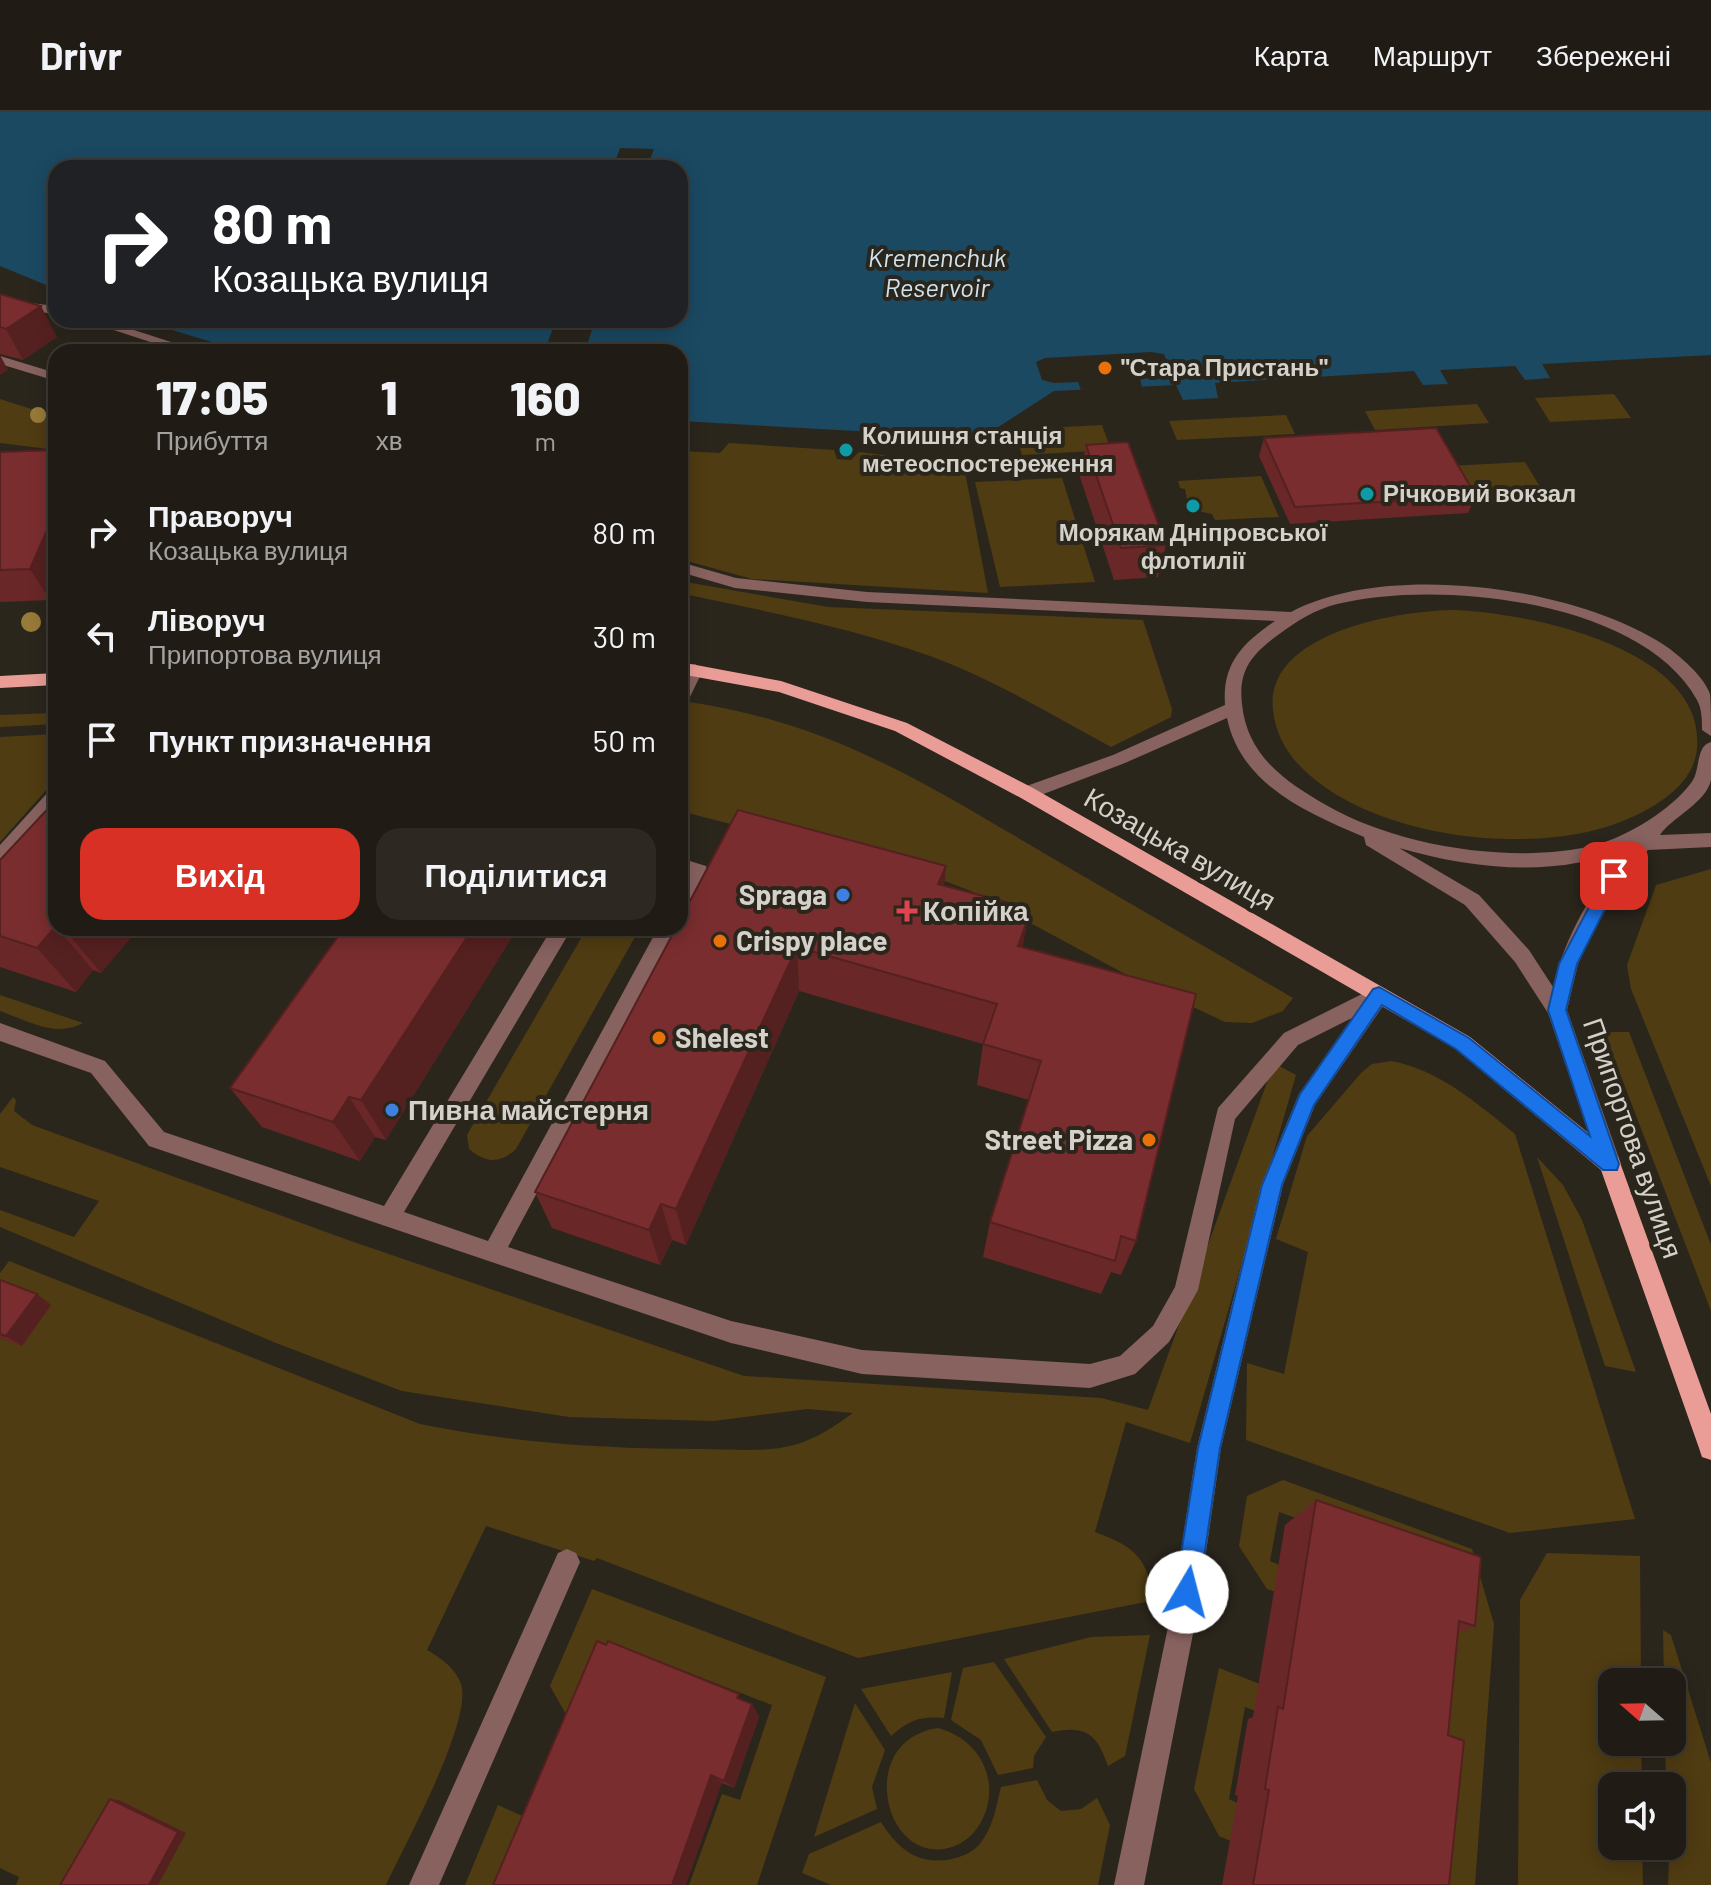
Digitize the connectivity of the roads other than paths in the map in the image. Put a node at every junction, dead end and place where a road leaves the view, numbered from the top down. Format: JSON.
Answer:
{"nodes":[{"id":1,"x":48,"y":308,"type":"edge"},
{"id":2,"x":0,"y":312,"type":"edge"},
{"id":3,"x":116,"y":328,"type":"edge"},
{"id":4,"x":168,"y":344,"type":"edge"},
{"id":5,"x":0,"y":360,"type":"edge"},
{"id":6,"x":48,"y":375,"type":"edge"},
{"id":7,"x":688,"y":569,"type":"edge"},
{"id":8,"x":1293,"y":617,"type":"junction"},
{"id":9,"x":688,"y":669,"type":"edge"},
{"id":10,"x":48,"y":679,"type":"edge"},
{"id":11,"x":0,"y":682,"type":"edge"},
{"id":12,"x":1235,"y":707,"type":"junction"},
{"id":13,"x":1711,"y":730,"type":"edge"},
{"id":14,"x":1711,"y":748,"type":"edge"},
{"id":15,"x":1027,"y":793,"type":"junction"},
{"id":16,"x":48,"y":804,"type":"edge"},
{"id":17,"x":1663,"y":819,"type":"junction"},
{"id":18,"x":1355,"y":828,"type":"junction"},
{"id":19,"x":1711,"y":840,"type":"edge"},
{"id":20,"x":1643,"y":843,"type":"junction"},
{"id":21,"x":0,"y":857,"type":"edge"},
{"id":22,"x":688,"y":868,"type":"edge"},
{"id":23,"x":688,"y":891,"type":"edge"},
{"id":24,"x":557,"y":936,"type":"edge"},
{"id":25,"x":664,"y":936,"type":"edge"},
{"id":26,"x":1379,"y":995,"type":"junction"},
{"id":27,"x":1557,"y":1010,"type":"junction"},
{"id":28,"x":0,"y":1032,"type":"edge"},
{"id":29,"x":1610,"y":1164,"type":"junction"},
{"id":30,"x":389,"y":1217,"type":"junction"},
{"id":31,"x":493,"y":1253,"type":"junction"},
{"id":32,"x":1711,"y":1448,"type":"edge"},
{"id":33,"x":567,"y":1562,"type":"dead end"},
{"id":34,"x":424,"y":1885,"type":"edge"},
{"id":35,"x":1129,"y":1885,"type":"edge"}],
"edges":[{"from":1,"to":2,"type":"street"},
{"from":3,"to":4,"type":"street"},
{"from":5,"to":6,"type":"street"},
{"from":7,"to":8,"type":"street"},
{"from":8,"to":12,"type":"street","name":"Припортова вулиця"},
{"from":8,"to":13,"type":"street","name":"Припортова вулиця"},
{"from":9,"to":15,"type":"main road","name":"Козацька вулиця"},
{"from":10,"to":11,"type":"main road"},
{"from":12,"to":15,"type":"street"},
{"from":12,"to":18,"type":"street","name":"Припортова вулиця"},
{"from":14,"to":17,"type":"street","name":"Припортова вулиця"},
{"from":15,"to":26,"type":"main road","name":"Козацька вулиця"},
{"from":16,"to":21,"type":"street"},
{"from":17,"to":18,"type":"street","name":"Припортова вулиця"},
{"from":17,"to":20,"type":"street","name":"Припортова вулиця"},
{"from":18,"to":27,"type":"street"},
{"from":19,"to":20,"type":"street"},
{"from":20,"to":27,"type":"street","name":"Припортова вулиця"},
{"from":22,"to":23,"type":"street"},
{"from":24,"to":30,"type":"street"},
{"from":25,"to":31,"type":"street"},
{"from":26,"to":29,"type":"main road","name":"Козацька вулиця"},
{"from":26,"to":31,"type":"street"},
{"from":26,"to":35,"type":"street"},
{"from":27,"to":29,"type":"street","name":"Припортова вулиця"},
{"from":28,"to":30,"type":"street"},
{"from":29,"to":32,"type":"main road","name":"Припортова вулиця"},
{"from":30,"to":31,"type":"street"},
{"from":33,"to":34,"type":"street"}]}
